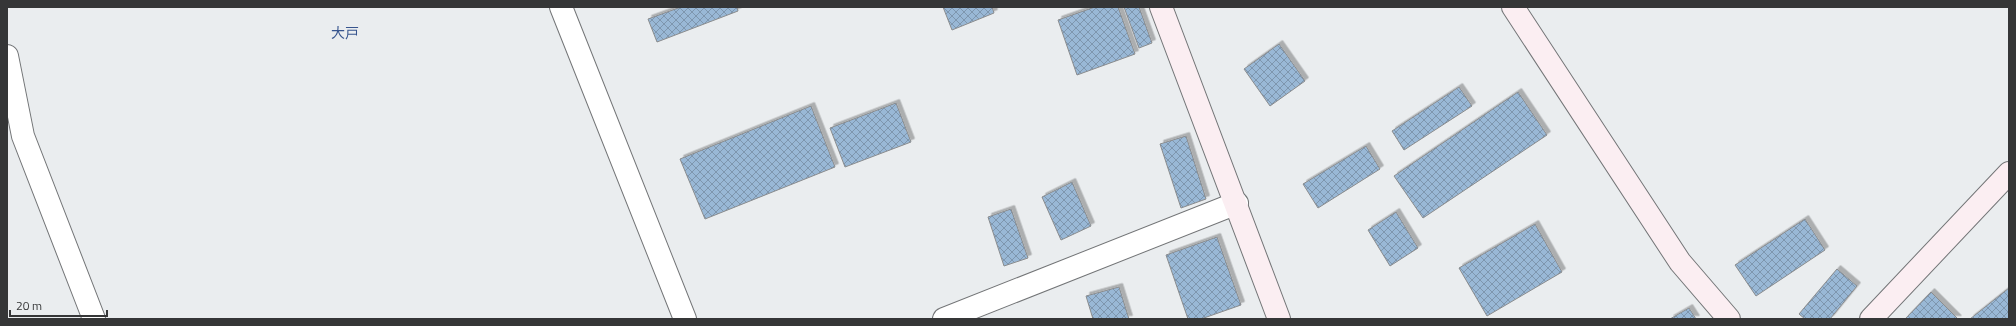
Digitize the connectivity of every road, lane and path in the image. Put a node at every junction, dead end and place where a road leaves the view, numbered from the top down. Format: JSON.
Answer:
{"nodes":[{"id":1,"x":561,"y":7,"type":"edge"},
{"id":2,"x":1161,"y":7,"type":"edge"},
{"id":3,"x":1512,"y":7,"type":"edge"},
{"id":4,"x":7,"y":56,"type":"edge"},
{"id":5,"x":2009,"y":173,"type":"edge"},
{"id":6,"x":1237,"y":203,"type":"junction"},
{"id":7,"x":94,"y":319,"type":"edge"},
{"id":8,"x":684,"y":319,"type":"edge"},
{"id":9,"x":944,"y":319,"type":"edge"},
{"id":10,"x":1279,"y":319,"type":"edge"},
{"id":11,"x":1729,"y":319,"type":"edge"},
{"id":12,"x":1871,"y":319,"type":"edge"}],
"edges":[{"from":1,"to":8,"type":"street"},
{"from":2,"to":6,"type":"street"},
{"from":3,"to":11,"type":"street"},
{"from":4,"to":7,"type":"street"},
{"from":5,"to":12,"type":"street"},
{"from":6,"to":9,"type":"street"},
{"from":6,"to":10,"type":"street"}]}
